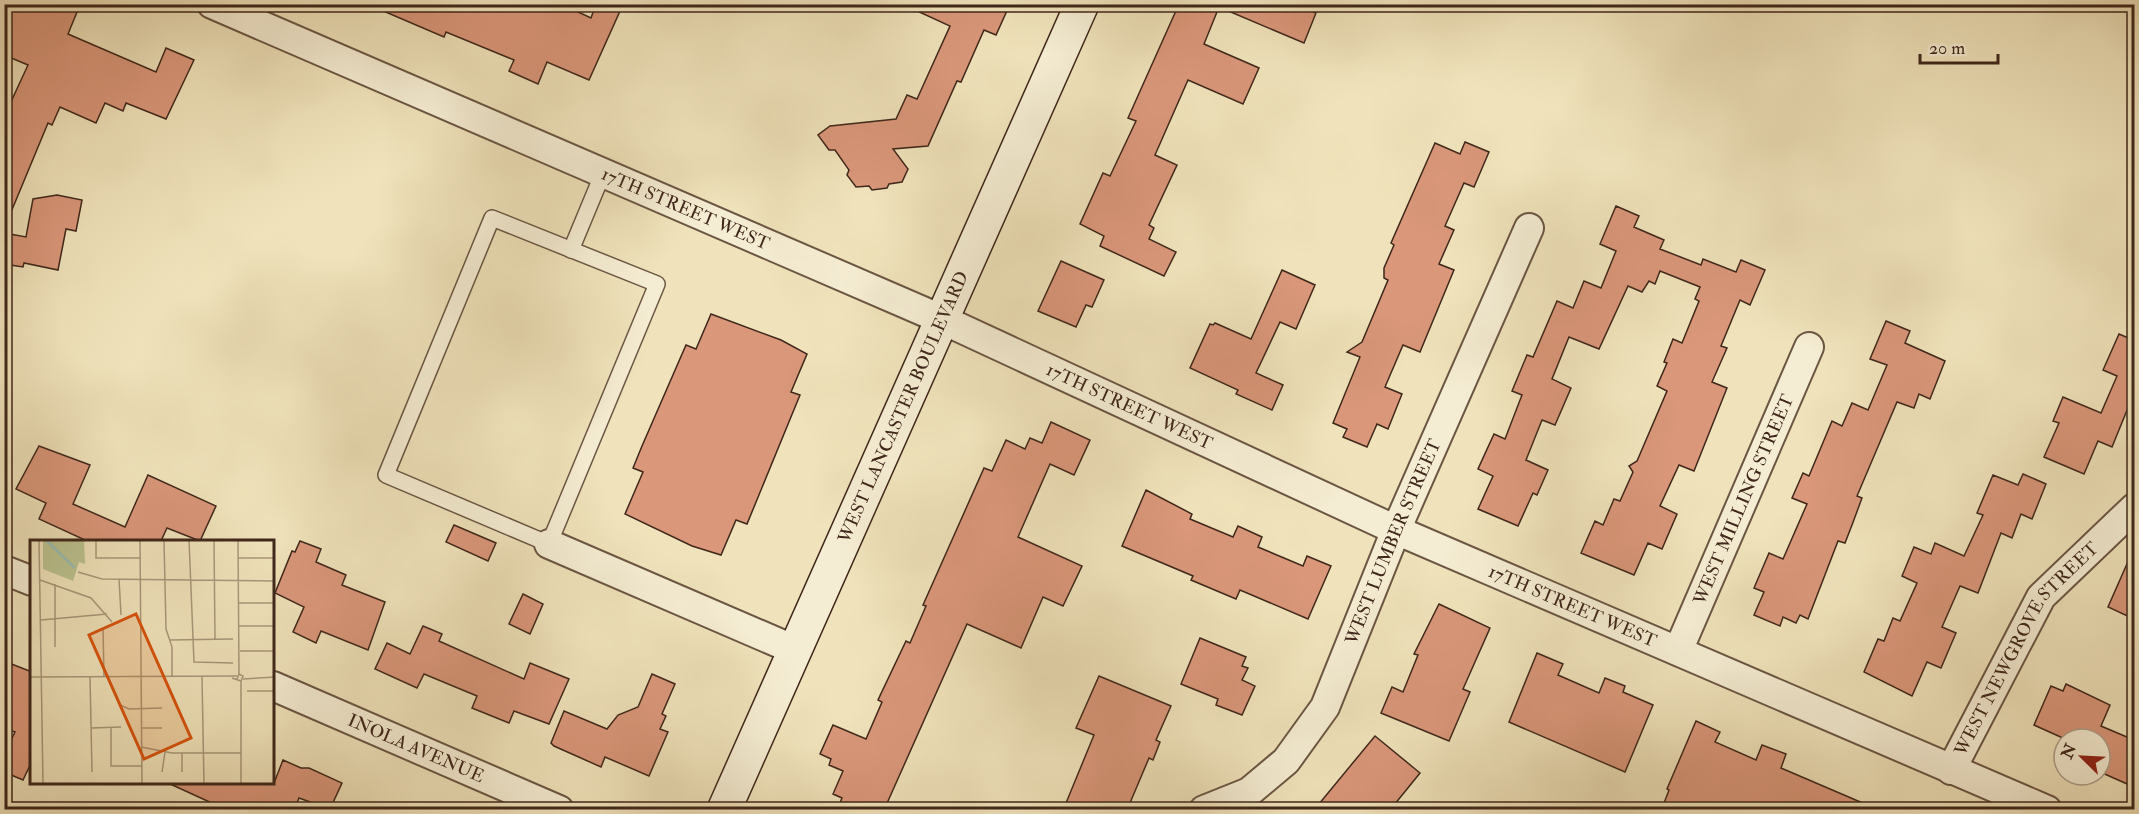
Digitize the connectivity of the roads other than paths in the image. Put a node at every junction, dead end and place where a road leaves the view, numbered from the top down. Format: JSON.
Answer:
{"nodes":[{"id":1,"x":212,"y":4,"type":"edge"},
{"id":2,"x":1082,"y":4,"type":"edge"},
{"id":3,"x":603,"y":172,"type":"junction"},
{"id":4,"x":1529,"y":228,"type":"dead end"},
{"id":5,"x":571,"y":250,"type":"junction"},
{"id":6,"x":941,"y":319,"type":"junction"},
{"id":7,"x":1809,"y":347,"type":"dead end"},
{"id":8,"x":2134,"y":508,"type":"edge"},
{"id":9,"x":1396,"y":530,"type":"junction"},
{"id":10,"x":549,"y":544,"type":"junction"},
{"id":11,"x":4,"y":570,"type":"edge"},
{"id":12,"x":30,"y":580,"type":"edge"},
{"id":13,"x":795,"y":650,"type":"junction"},
{"id":14,"x":1678,"y":651,"type":"junction"},
{"id":15,"x":274,"y":686,"type":"edge"},
{"id":16,"x":1951,"y":770,"type":"junction"},
{"id":17,"x":559,"y":810,"type":"edge"},
{"id":18,"x":724,"y":810,"type":"edge"},
{"id":19,"x":1204,"y":810,"type":"edge"},
{"id":20,"x":2047,"y":810,"type":"edge"}],
"edges":[{"from":1,"to":3,"type":"street","name":"17TH STREET WEST"},
{"from":2,"to":6,"type":"street","name":"WEST LANCASTER BOULEVARD"},
{"from":3,"to":5,"type":"lane"},
{"from":3,"to":6,"type":"street","name":"17TH STREET WEST"},
{"from":4,"to":9,"type":"street","name":"WEST LUMBER STREET"},
{"from":5,"to":10,"type":"lane"},
{"from":5,"to":10,"type":"lane"},
{"from":6,"to":9,"type":"street","name":"17TH STREET WEST"},
{"from":6,"to":13,"type":"street","name":"WEST LANCASTER BOULEVARD"},
{"from":7,"to":14,"type":"street","name":"WEST MILLING STREET"},
{"from":8,"to":16,"type":"street","name":"WEST NEWGROVE STREET"},
{"from":9,"to":14,"type":"street","name":"17TH STREET WEST"},
{"from":9,"to":19,"type":"street","name":"WEST LUMBER STREET"},
{"from":10,"to":13,"type":"street"},
{"from":11,"to":12,"type":"street"},
{"from":13,"to":18,"type":"street","name":"WEST LANCASTER BOULEVARD"},
{"from":14,"to":16,"type":"street","name":"17TH STREET WEST"},
{"from":15,"to":17,"type":"street","name":"INOLA AVENUE"},
{"from":16,"to":20,"type":"street","name":"17TH STREET WEST"}]}
